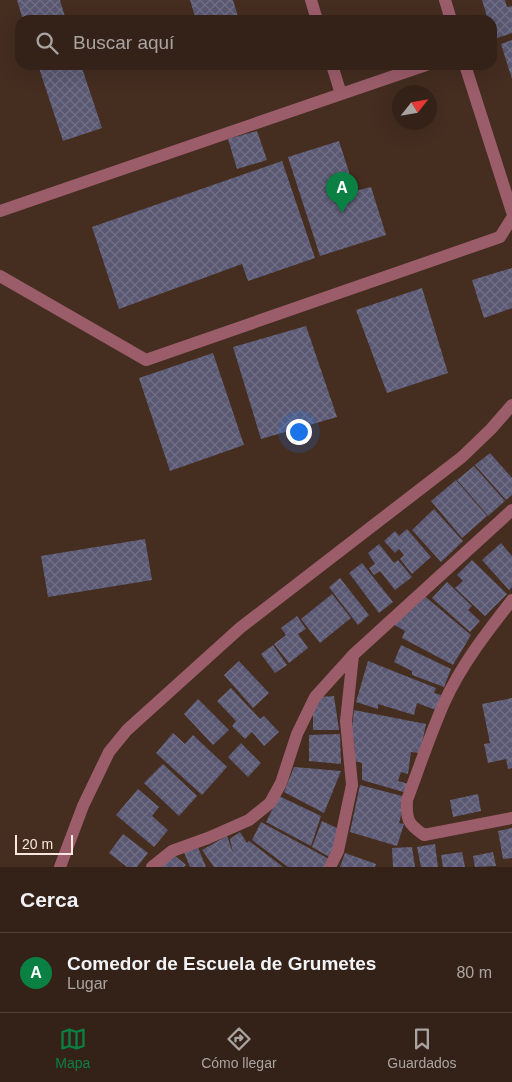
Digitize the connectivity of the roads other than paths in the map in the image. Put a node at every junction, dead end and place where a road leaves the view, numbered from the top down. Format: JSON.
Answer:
{"nodes":[{"id":1,"x":311,"y":0,"type":"edge"},
{"id":2,"x":445,"y":0,"type":"edge"},
{"id":3,"x":316,"y":15,"type":"edge"},
{"id":4,"x":450,"y":15,"type":"edge"},
{"id":5,"x":334,"y":70,"type":"edge"},
{"id":6,"x":411,"y":70,"type":"edge"},
{"id":7,"x":467,"y":70,"type":"edge"},
{"id":8,"x":341,"y":94,"type":"junction"},
{"id":9,"x":0,"y":211,"type":"edge"},
{"id":10,"x":512,"y":212,"type":"edge"},
{"id":11,"x":512,"y":218,"type":"edge"},
{"id":12,"x":0,"y":276,"type":"edge"},
{"id":13,"x":512,"y":405,"type":"edge"},
{"id":14,"x":512,"y":510,"type":"edge"},
{"id":15,"x":512,"y":600,"type":"edge"},
{"id":16,"x":353,"y":656,"type":"junction"},
{"id":17,"x":512,"y":818,"type":"edge"},
{"id":18,"x":60,"y":867,"type":"edge"},
{"id":19,"x":152,"y":867,"type":"edge"},
{"id":20,"x":330,"y":867,"type":"edge"}],
"edges":[{"from":1,"to":3,"type":"street"},
{"from":2,"to":4,"type":"street"},
{"from":5,"to":8,"type":"street"},
{"from":6,"to":8,"type":"street"},
{"from":7,"to":10,"type":"street"},
{"from":8,"to":9,"type":"street"},
{"from":11,"to":12,"type":"street"},
{"from":13,"to":18,"type":"street"},
{"from":14,"to":16,"type":"street"},
{"from":15,"to":17,"type":"street"},
{"from":16,"to":19,"type":"street"},
{"from":16,"to":20,"type":"street"}]}
